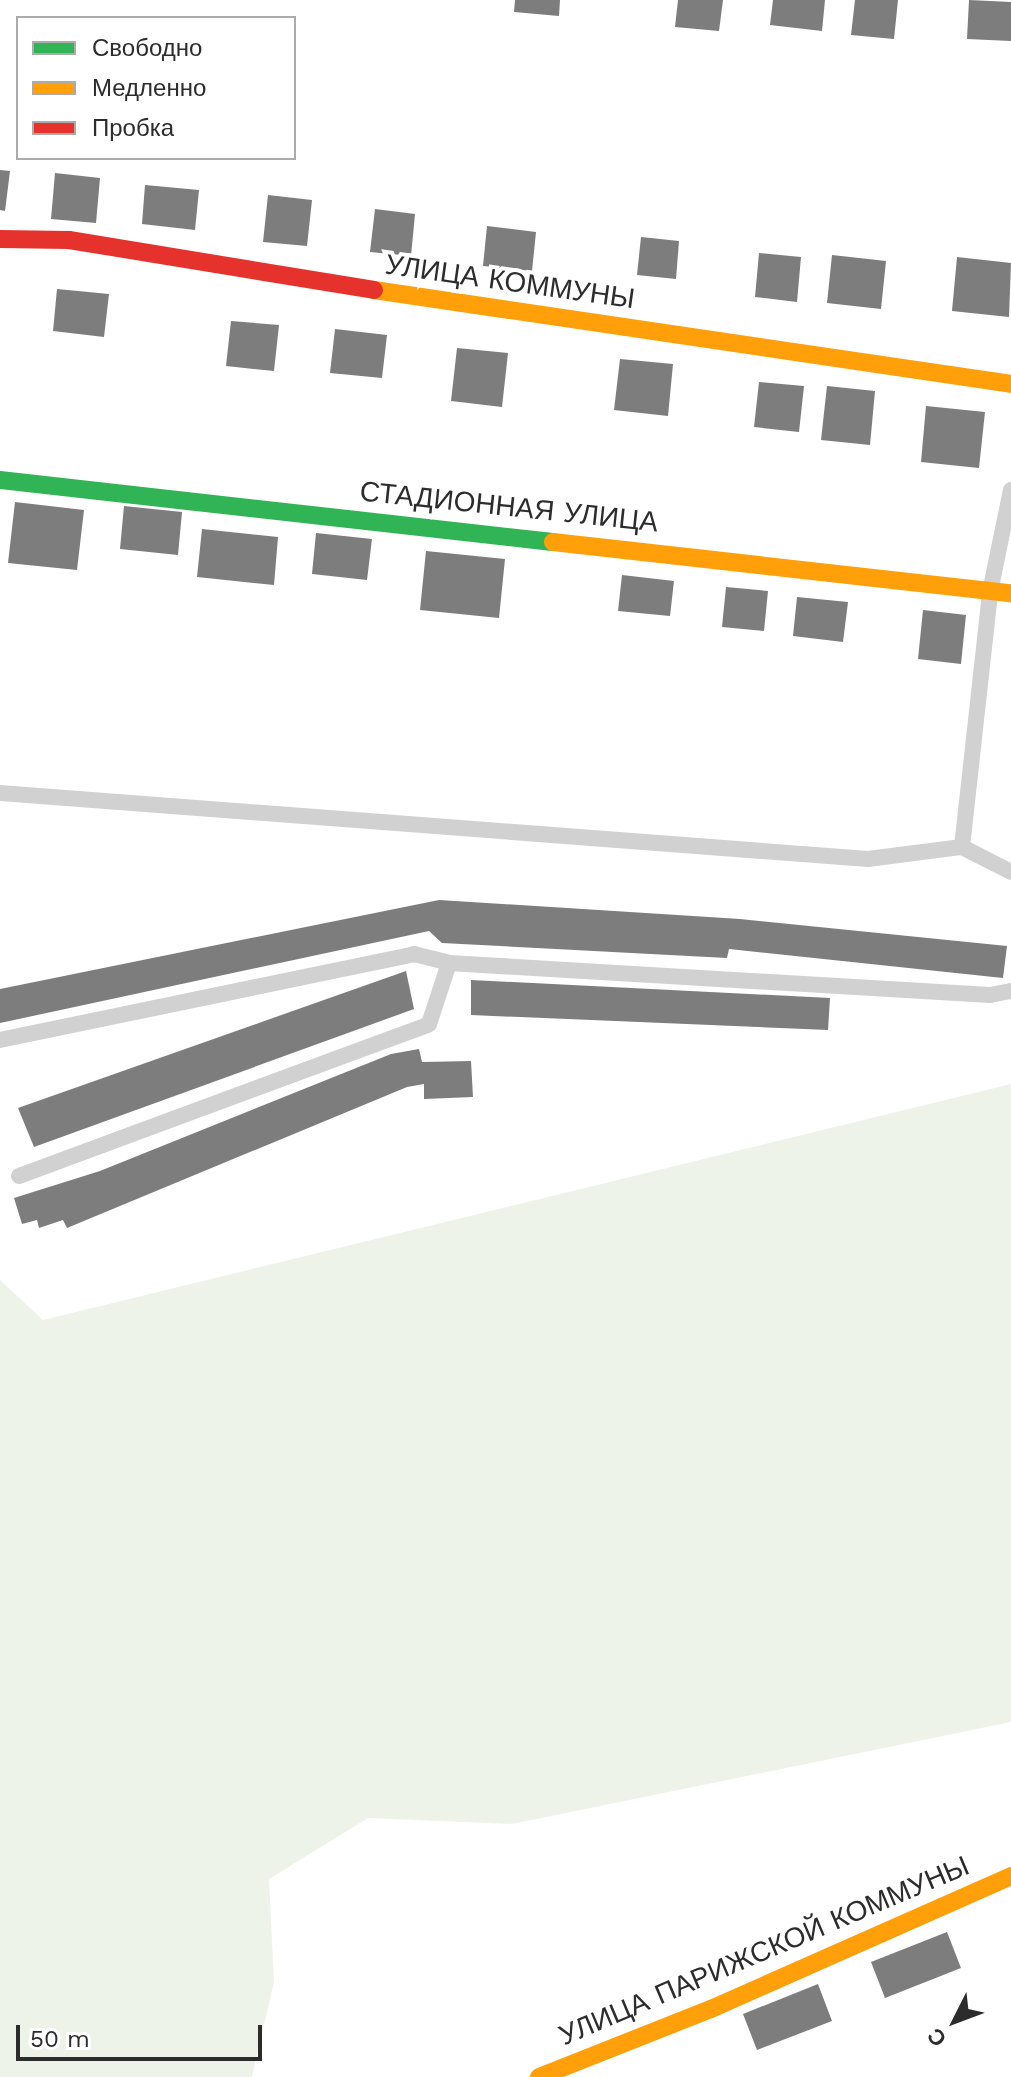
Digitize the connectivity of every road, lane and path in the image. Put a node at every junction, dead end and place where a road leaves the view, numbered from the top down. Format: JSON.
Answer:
{"nodes":[{"id":1,"x":0,"y":239,"type":"edge"},
{"id":2,"x":1011,"y":384,"type":"edge"},
{"id":3,"x":0,"y":480,"type":"edge"},
{"id":4,"x":1011,"y":490,"type":"edge"},
{"id":5,"x":990,"y":592,"type":"junction"},
{"id":6,"x":1011,"y":593,"type":"edge"},
{"id":7,"x":0,"y":793,"type":"edge"},
{"id":8,"x":962,"y":847,"type":"junction"},
{"id":9,"x":1011,"y":872,"type":"edge"},
{"id":10,"x":449,"y":963,"type":"junction"},
{"id":11,"x":1011,"y":991,"type":"edge"},
{"id":12,"x":0,"y":1040,"type":"edge"},
{"id":13,"x":19,"y":1176,"type":"dead end"},
{"id":14,"x":1011,"y":1876,"type":"edge"},
{"id":15,"x":539,"y":2077,"type":"edge"}],
"edges":[{"from":1,"to":2,"type":"street","name":"УЛИЦА КОММУНЫ"},
{"from":3,"to":5,"type":"street","name":"СТАДИОННАЯ УЛИЦА"},
{"from":4,"to":5,"type":"lane"},
{"from":5,"to":6,"type":"street","name":"СТАДИОННАЯ УЛИЦА"},
{"from":5,"to":8,"type":"lane"},
{"from":7,"to":8,"type":"lane"},
{"from":8,"to":9,"type":"lane"},
{"from":10,"to":11,"type":"lane"},
{"from":10,"to":12,"type":"lane"},
{"from":10,"to":13,"type":"lane"},
{"from":14,"to":15,"type":"street","name":"УЛИЦА ПАРИЖСКОЙ КОММУНЫ"}]}
